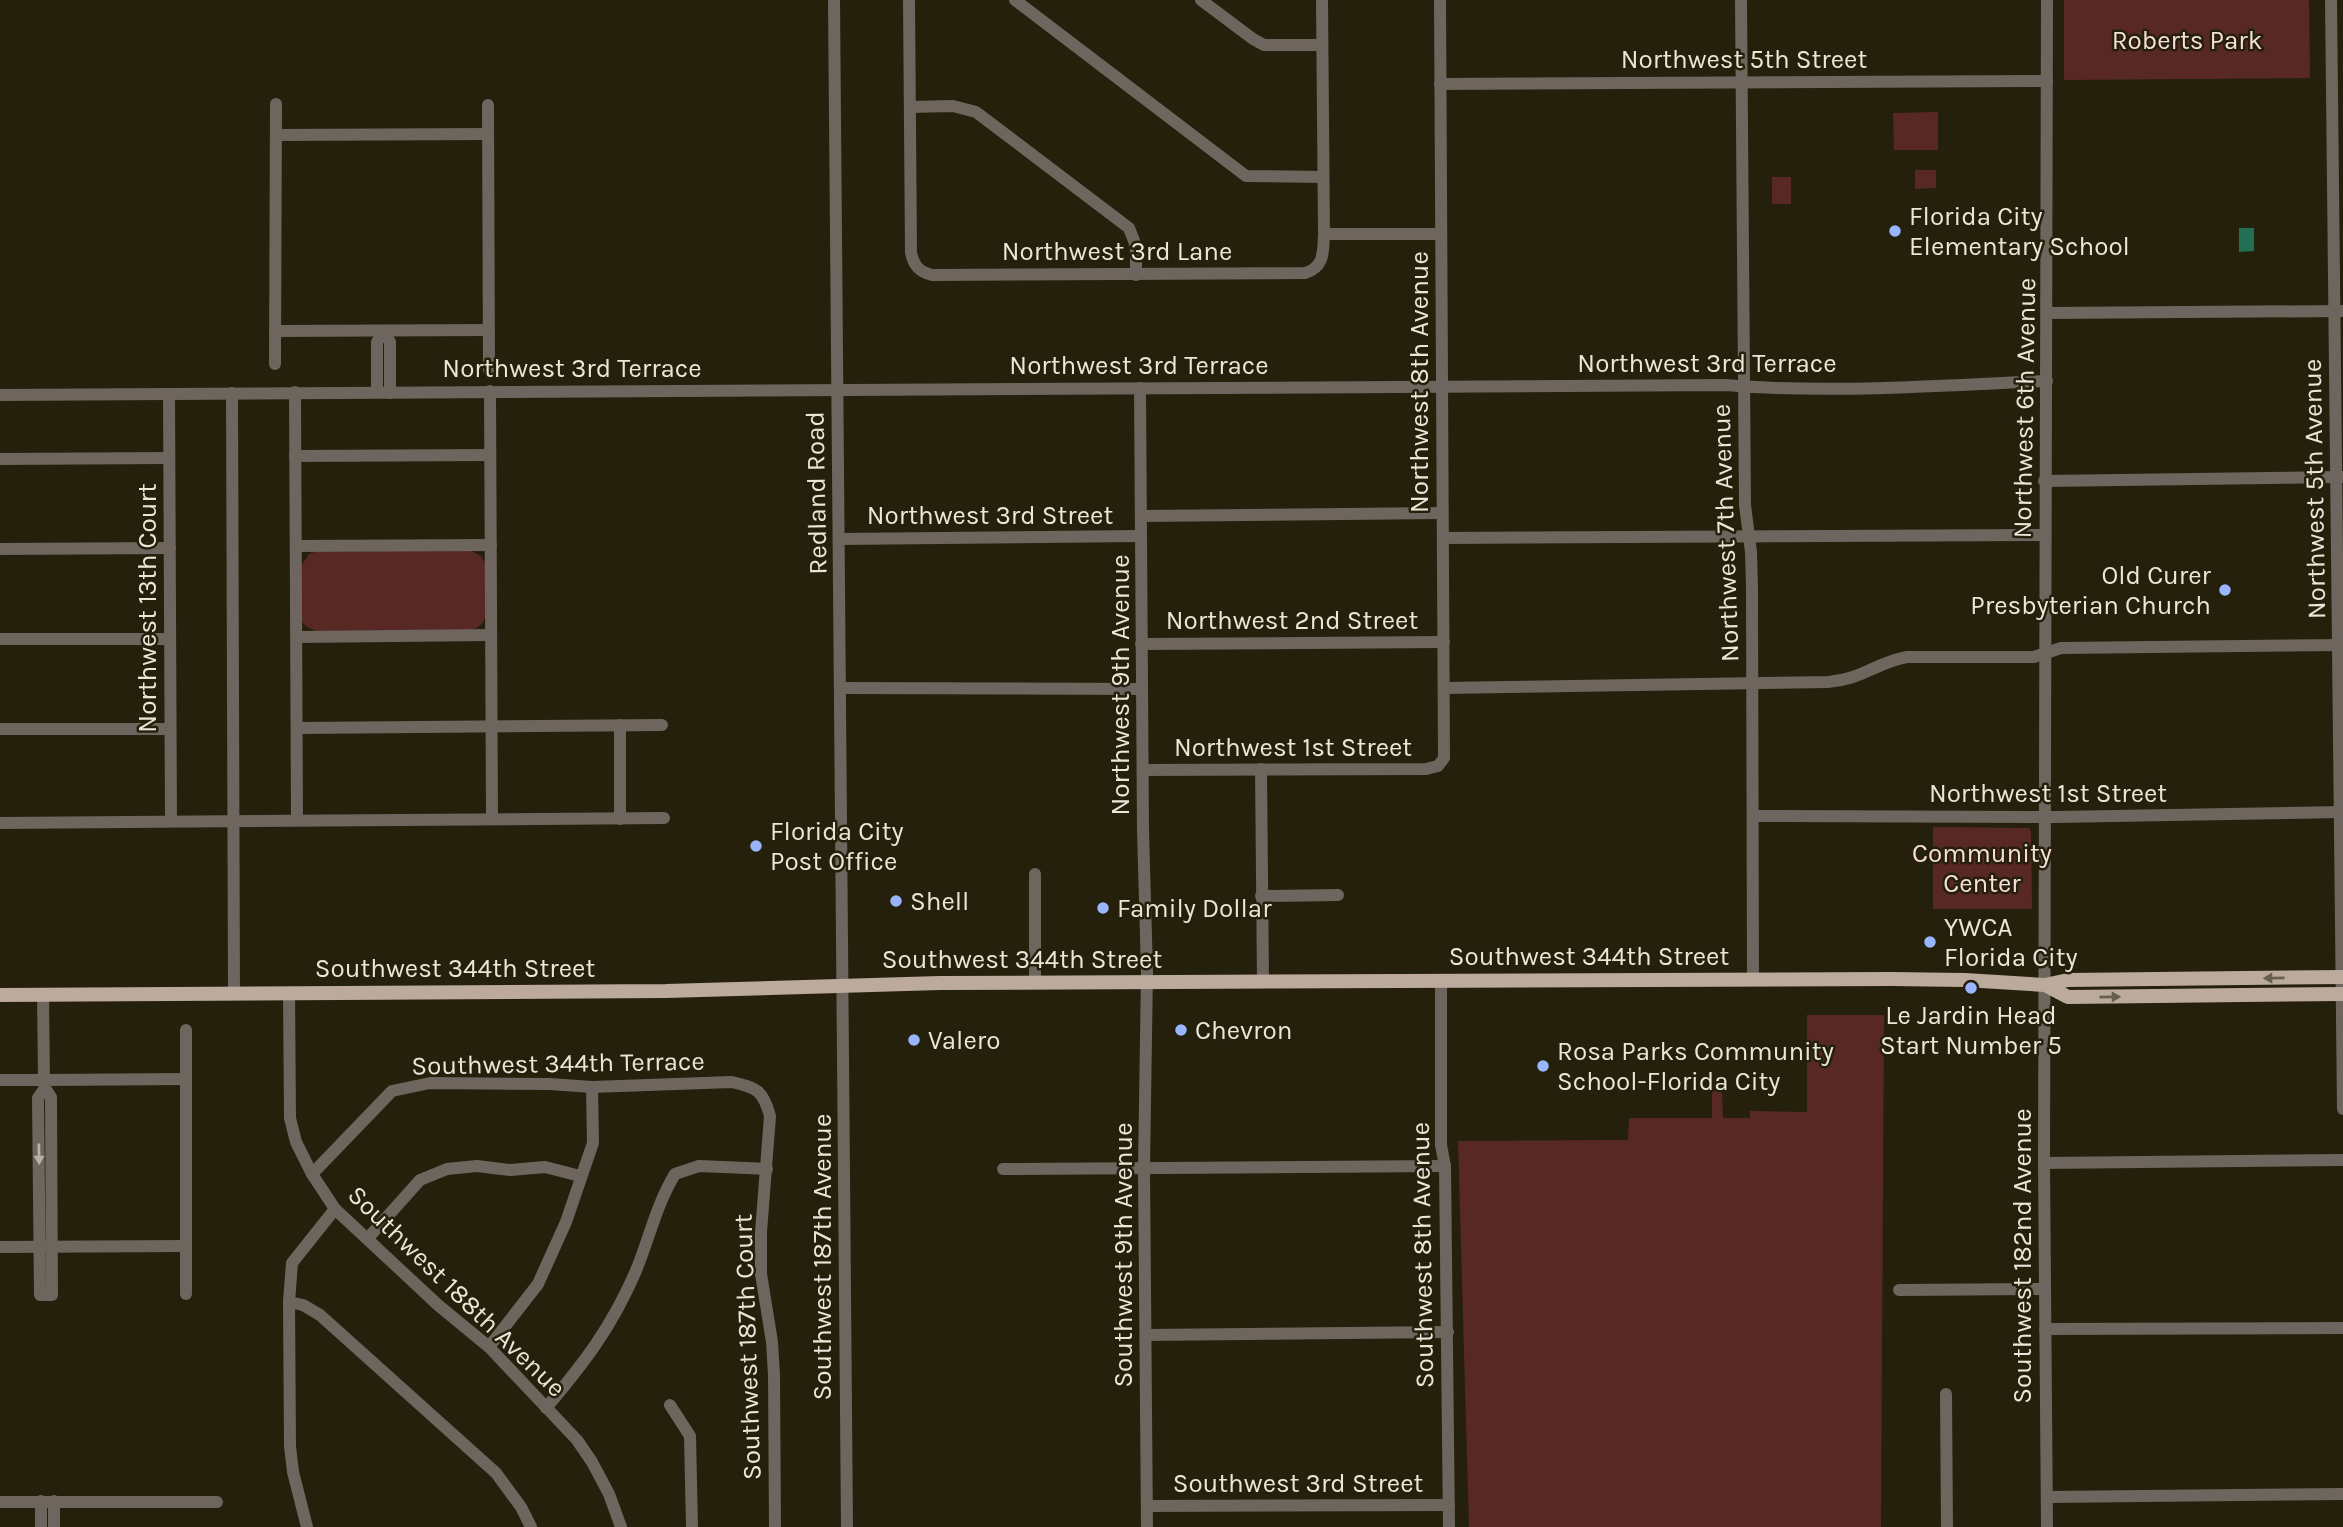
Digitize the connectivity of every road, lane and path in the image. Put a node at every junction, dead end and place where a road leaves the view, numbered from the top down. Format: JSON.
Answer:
{"nodes":[{"id":1,"x":834,"y":0,"type":"edge"},
{"id":2,"x":909,"y":0,"type":"edge"},
{"id":3,"x":1015,"y":0,"type":"edge"},
{"id":4,"x":1201,"y":0,"type":"edge"},
{"id":5,"x":1322,"y":0,"type":"edge"},
{"id":6,"x":1440,"y":0,"type":"edge"},
{"id":7,"x":1741,"y":0,"type":"edge"},
{"id":8,"x":2047,"y":0,"type":"edge"},
{"id":9,"x":2331,"y":0,"type":"edge"},
{"id":10,"x":1321,"y":45,"type":"junction"},
{"id":11,"x":2048,"y":81,"type":"junction"},
{"id":12,"x":1742,"y":82,"type":"junction"},
{"id":13,"x":1440,"y":84,"type":"junction"},
{"id":14,"x":276,"y":104,"type":"dead end"},
{"id":15,"x":488,"y":105,"type":"dead end"},
{"id":16,"x":910,"y":107,"type":"junction"},
{"id":17,"x":488,"y":134,"type":"junction"},
{"id":18,"x":276,"y":135,"type":"junction"},
{"id":19,"x":1323,"y":177,"type":"junction"},
{"id":20,"x":1324,"y":234,"type":"junction"},
{"id":21,"x":1441,"y":234,"type":"junction"},
{"id":22,"x":1136,"y":275,"type":"junction"},
{"id":23,"x":2339,"y":311,"type":"edge"},
{"id":24,"x":2048,"y":313,"type":"junction"},
{"id":25,"x":489,"y":330,"type":"junction"},
{"id":26,"x":275,"y":331,"type":"junction"},
{"id":27,"x":384,"y":331,"type":"junction"},
{"id":28,"x":275,"y":365,"type":"dead end"},
{"id":29,"x":489,"y":370,"type":"dead end"},
{"id":30,"x":2047,"y":381,"type":"junction"},
{"id":31,"x":1442,"y":386,"type":"junction"},
{"id":32,"x":1744,"y":386,"type":"junction"},
{"id":33,"x":1140,"y":388,"type":"junction"},
{"id":34,"x":838,"y":389,"type":"junction"},
{"id":35,"x":490,"y":391,"type":"junction"},
{"id":36,"x":295,"y":392,"type":"junction"},
{"id":37,"x":384,"y":392,"type":"junction"},
{"id":38,"x":232,"y":393,"type":"junction"},
{"id":39,"x":169,"y":394,"type":"junction"},
{"id":40,"x":0,"y":395,"type":"edge"},
{"id":41,"x":490,"y":455,"type":"junction"},
{"id":42,"x":295,"y":456,"type":"junction"},
{"id":43,"x":0,"y":458,"type":"edge"},
{"id":44,"x":169,"y":458,"type":"junction"},
{"id":45,"x":2340,"y":477,"type":"edge"},
{"id":46,"x":2044,"y":481,"type":"junction"},
{"id":47,"x":1443,"y":513,"type":"junction"},
{"id":48,"x":1141,"y":516,"type":"junction"},
{"id":49,"x":1141,"y":536,"type":"junction"},
{"id":50,"x":1748,"y":536,"type":"junction"},
{"id":51,"x":2045,"y":536,"type":"junction"},
{"id":52,"x":1443,"y":538,"type":"junction"},
{"id":53,"x":839,"y":539,"type":"junction"},
{"id":54,"x":491,"y":545,"type":"junction"},
{"id":55,"x":296,"y":547,"type":"junction"},
{"id":56,"x":170,"y":548,"type":"junction"},
{"id":57,"x":0,"y":549,"type":"edge"},
{"id":58,"x":491,"y":635,"type":"junction"},
{"id":59,"x":297,"y":637,"type":"junction"},
{"id":60,"x":0,"y":639,"type":"edge"},
{"id":61,"x":170,"y":639,"type":"junction"},
{"id":62,"x":1444,"y":642,"type":"junction"},
{"id":63,"x":1141,"y":644,"type":"junction"},
{"id":64,"x":2341,"y":645,"type":"edge"},
{"id":65,"x":2046,"y":653,"type":"junction"},
{"id":66,"x":1753,"y":684,"type":"junction"},
{"id":67,"x":841,"y":688,"type":"junction"},
{"id":68,"x":1444,"y":688,"type":"junction"},
{"id":69,"x":1142,"y":689,"type":"junction"},
{"id":70,"x":620,"y":725,"type":"junction"},
{"id":71,"x":663,"y":725,"type":"dead end"},
{"id":72,"x":491,"y":727,"type":"junction"},
{"id":73,"x":297,"y":728,"type":"junction"},
{"id":74,"x":0,"y":729,"type":"edge"},
{"id":75,"x":170,"y":729,"type":"junction"},
{"id":76,"x":1441,"y":762,"type":"joint"},
{"id":77,"x":1261,"y":769,"type":"junction"},
{"id":78,"x":1143,"y":770,"type":"junction"},
{"id":79,"x":2342,"y":812,"type":"edge"},
{"id":80,"x":1753,"y":816,"type":"junction"},
{"id":81,"x":2045,"y":817,"type":"junction"},
{"id":82,"x":664,"y":818,"type":"dead end"},
{"id":83,"x":492,"y":819,"type":"junction"},
{"id":84,"x":620,"y":819,"type":"junction"},
{"id":85,"x":234,"y":820,"type":"junction"},
{"id":86,"x":297,"y":820,"type":"junction"},
{"id":87,"x":171,"y":821,"type":"junction"},
{"id":88,"x":0,"y":823,"type":"edge"},
{"id":89,"x":1035,"y":874,"type":"dead end"},
{"id":90,"x":1338,"y":895,"type":"dead end"},
{"id":91,"x":1261,"y":896,"type":"junction"},
{"id":92,"x":2342,"y":977,"type":"edge"},
{"id":93,"x":1753,"y":980,"type":"junction"},
{"id":94,"x":1441,"y":981,"type":"junction"},
{"id":95,"x":1263,"y":982,"type":"junction"},
{"id":96,"x":1035,"y":983,"type":"junction"},
{"id":97,"x":1147,"y":983,"type":"junction"},
{"id":98,"x":2045,"y":985,"type":"junction"},
{"id":99,"x":843,"y":986,"type":"junction"},
{"id":100,"x":234,"y":993,"type":"junction"},
{"id":101,"x":289,"y":993,"type":"junction"},
{"id":102,"x":0,"y":995,"type":"edge"},
{"id":103,"x":43,"y":995,"type":"junction"},
{"id":104,"x":2343,"y":995,"type":"edge"},
{"id":105,"x":186,"y":1030,"type":"dead end"},
{"id":106,"x":186,"y":1079,"type":"junction"},
{"id":107,"x":0,"y":1080,"type":"edge"},
{"id":108,"x":44,"y":1084,"type":"junction"},
{"id":109,"x":592,"y":1087,"type":"junction"},
{"id":110,"x":755,"y":1087,"type":"joint"},
{"id":111,"x":2343,"y":1109,"type":"edge"},
{"id":112,"x":2343,"y":1160,"type":"edge"},
{"id":113,"x":2044,"y":1163,"type":"junction"},
{"id":114,"x":1445,"y":1166,"type":"junction"},
{"id":115,"x":1144,"y":1168,"type":"junction"},
{"id":116,"x":767,"y":1169,"type":"junction"},
{"id":117,"x":1003,"y":1169,"type":"dead end"},
{"id":118,"x":312,"y":1174,"type":"junction"},
{"id":119,"x":580,"y":1176,"type":"junction"},
{"id":120,"x":335,"y":1209,"type":"junction"},
{"id":121,"x":369,"y":1237,"type":"junction"},
{"id":122,"x":186,"y":1246,"type":"junction"},
{"id":123,"x":0,"y":1247,"type":"edge"},
{"id":124,"x":46,"y":1247,"type":"junction"},
{"id":125,"x":2045,"y":1289,"type":"junction"},
{"id":126,"x":1899,"y":1290,"type":"dead end"},
{"id":127,"x":186,"y":1294,"type":"dead end"},
{"id":128,"x":289,"y":1302,"type":"junction"},
{"id":129,"x":2343,"y":1328,"type":"edge"},
{"id":130,"x":2045,"y":1329,"type":"junction"},
{"id":131,"x":1448,"y":1332,"type":"junction"},
{"id":132,"x":1146,"y":1335,"type":"junction"},
{"id":133,"x":489,"y":1347,"type":"junction"},
{"id":134,"x":1946,"y":1394,"type":"dead end"},
{"id":135,"x":670,"y":1405,"type":"dead end"},
{"id":136,"x":546,"y":1408,"type":"junction"},
{"id":137,"x":2343,"y":1494,"type":"edge"},
{"id":138,"x":2047,"y":1497,"type":"junction"},
{"id":139,"x":47,"y":1501,"type":"junction"},
{"id":140,"x":0,"y":1502,"type":"edge"},
{"id":141,"x":217,"y":1502,"type":"dead end"},
{"id":142,"x":1449,"y":1505,"type":"junction"},
{"id":143,"x":1147,"y":1506,"type":"junction"},
{"id":144,"x":41,"y":1527,"type":"edge"},
{"id":145,"x":54,"y":1527,"type":"edge"},
{"id":146,"x":307,"y":1527,"type":"edge"},
{"id":147,"x":531,"y":1527,"type":"edge"},
{"id":148,"x":621,"y":1527,"type":"edge"},
{"id":149,"x":692,"y":1527,"type":"edge"},
{"id":150,"x":775,"y":1527,"type":"edge"},
{"id":151,"x":847,"y":1527,"type":"edge"},
{"id":152,"x":1147,"y":1527,"type":"edge"},
{"id":153,"x":1449,"y":1527,"type":"edge"},
{"id":154,"x":1947,"y":1527,"type":"edge"},
{"id":155,"x":2047,"y":1527,"type":"edge"}],
"edges":[{"from":1,"to":34,"type":"street","name":"Redland Road"},
{"from":2,"to":16,"type":"street"},
{"from":3,"to":19,"type":"street"},
{"from":4,"to":10,"type":"street"},
{"from":5,"to":10,"type":"street"},
{"from":6,"to":13,"type":"street","name":"Northwest 8th Avenue"},
{"from":7,"to":12,"type":"street","name":"Northwest 7th Avenue"},
{"from":8,"to":11,"type":"street","name":"Northwest 6th Avenue"},
{"from":9,"to":23,"type":"street","name":"Northwest 5th Avenue"},
{"from":10,"to":19,"type":"street"},
{"from":11,"to":12,"type":"street","name":"Northwest 5th Street"},
{"from":11,"to":24,"type":"street","name":"Northwest 6th Avenue"},
{"from":12,"to":13,"type":"street","name":"Northwest 5th Street"},
{"from":12,"to":32,"type":"street","name":"Northwest 7th Avenue"},
{"from":13,"to":21,"type":"street","name":"Northwest 8th Avenue"},
{"from":14,"to":18,"type":"street"},
{"from":15,"to":17,"type":"street"},
{"from":16,"to":22,"type":"street"},
{"from":16,"to":22,"type":"street","name":"Northwest 3rd Lane"},
{"from":17,"to":18,"type":"street"},
{"from":17,"to":25,"type":"street"},
{"from":18,"to":26,"type":"street"},
{"from":19,"to":20,"type":"street"},
{"from":20,"to":21,"type":"street"},
{"from":20,"to":22,"type":"street","name":"Northwest 3rd Lane"},
{"from":21,"to":31,"type":"street","name":"Northwest 8th Avenue"},
{"from":23,"to":24,"type":"street"},
{"from":23,"to":45,"type":"street","name":"Northwest 5th Avenue"},
{"from":24,"to":30,"type":"street","name":"Northwest 6th Avenue"},
{"from":25,"to":27,"type":"street"},
{"from":25,"to":29,"type":"street"},
{"from":26,"to":27,"type":"street"},
{"from":26,"to":28,"type":"street"},
{"from":27,"to":37,"type":"street"},
{"from":30,"to":32,"type":"street","name":"Northwest 3rd Terrace"},
{"from":30,"to":46,"type":"street","name":"Northwest 6th Avenue"},
{"from":31,"to":32,"type":"street","name":"Northwest 3rd Terrace"},
{"from":31,"to":33,"type":"street","name":"Northwest 3rd Terrace"},
{"from":31,"to":47,"type":"street","name":"Northwest 8th Avenue"},
{"from":32,"to":50,"type":"street","name":"Northwest 7th Avenue"},
{"from":33,"to":34,"type":"street","name":"Northwest 3rd Terrace"},
{"from":33,"to":48,"type":"street","name":"Northwest 9th Avenue"},
{"from":34,"to":35,"type":"street","name":"Northwest 3rd Terrace"},
{"from":34,"to":53,"type":"street","name":"Redland Road"},
{"from":35,"to":37,"type":"street","name":"Northwest 3rd Terrace"},
{"from":35,"to":41,"type":"street"},
{"from":36,"to":37,"type":"street","name":"Northwest 3rd Terrace"},
{"from":36,"to":38,"type":"street","name":"Northwest 3rd Terrace"},
{"from":36,"to":42,"type":"street"},
{"from":38,"to":39,"type":"street","name":"Northwest 3rd Terrace"},
{"from":38,"to":85,"type":"street"},
{"from":39,"to":40,"type":"street","name":"Northwest 3rd Terrace"},
{"from":39,"to":44,"type":"street","name":"Northwest 13th Court"},
{"from":41,"to":42,"type":"street"},
{"from":41,"to":54,"type":"street"},
{"from":42,"to":55,"type":"street"},
{"from":43,"to":44,"type":"street"},
{"from":44,"to":56,"type":"street","name":"Northwest 13th Court"},
{"from":45,"to":46,"type":"street"},
{"from":45,"to":64,"type":"street","name":"Northwest 5th Avenue"},
{"from":46,"to":51,"type":"street","name":"Northwest 6th Avenue"},
{"from":47,"to":48,"type":"street","name":"Northwest 3rd Street"},
{"from":47,"to":52,"type":"street","name":"Northwest 8th Avenue"},
{"from":48,"to":49,"type":"street","name":"Northwest 9th Avenue"},
{"from":49,"to":53,"type":"street","name":"Northwest 3rd Street"},
{"from":49,"to":63,"type":"street","name":"Northwest 9th Avenue"},
{"from":50,"to":51,"type":"street"},
{"from":50,"to":52,"type":"street"},
{"from":50,"to":66,"type":"street","name":"Northwest 7th Avenue"},
{"from":51,"to":65,"type":"street","name":"Northwest 6th Avenue"},
{"from":52,"to":62,"type":"street","name":"Northwest 8th Avenue"},
{"from":53,"to":67,"type":"street","name":"Redland Road"},
{"from":54,"to":55,"type":"street"},
{"from":54,"to":58,"type":"street"},
{"from":55,"to":59,"type":"street"},
{"from":56,"to":57,"type":"street"},
{"from":56,"to":61,"type":"street","name":"Northwest 13th Court"},
{"from":58,"to":59,"type":"street"},
{"from":58,"to":72,"type":"street"},
{"from":59,"to":73,"type":"street"},
{"from":60,"to":61,"type":"street"},
{"from":61,"to":75,"type":"street","name":"Northwest 13th Court"},
{"from":62,"to":63,"type":"street","name":"Northwest 2nd Street"},
{"from":62,"to":68,"type":"street","name":"Northwest 8th Avenue"},
{"from":63,"to":69,"type":"street","name":"Northwest 9th Avenue"},
{"from":64,"to":65,"type":"street"},
{"from":64,"to":79,"type":"street","name":"Northwest 5th Avenue"},
{"from":65,"to":66,"type":"street"},
{"from":65,"to":81,"type":"street","name":"Northwest 6th Avenue"},
{"from":66,"to":68,"type":"street"},
{"from":66,"to":80,"type":"street","name":"Northwest 7th Avenue"},
{"from":67,"to":69,"type":"street"},
{"from":67,"to":99,"type":"street","name":"Redland Road"},
{"from":68,"to":76,"type":"street","name":"Northwest 8th Avenue"},
{"from":69,"to":78,"type":"street","name":"Northwest 9th Avenue"},
{"from":70,"to":71,"type":"street"},
{"from":70,"to":72,"type":"street"},
{"from":70,"to":84,"type":"street"},
{"from":72,"to":73,"type":"street"},
{"from":72,"to":83,"type":"street"},
{"from":73,"to":86,"type":"street"},
{"from":74,"to":75,"type":"street"},
{"from":75,"to":87,"type":"street","name":"Northwest 13th Court"},
{"from":76,"to":77,"type":"street","name":"Northwest 1st Street"},
{"from":77,"to":78,"type":"street","name":"Northwest 1st Street"},
{"from":77,"to":91,"type":"street"},
{"from":78,"to":97,"type":"street","name":"Northwest 9th Avenue"},
{"from":79,"to":81,"type":"street","name":"Northwest 1st Street"},
{"from":79,"to":92,"type":"street","name":"Northwest 5th Avenue"},
{"from":80,"to":81,"type":"street","name":"Northwest 1st Street"},
{"from":80,"to":93,"type":"street","name":"Northwest 7th Avenue"},
{"from":81,"to":98,"type":"street","name":"Northwest 6th Avenue"},
{"from":82,"to":84,"type":"street"},
{"from":83,"to":84,"type":"street"},
{"from":83,"to":86,"type":"street"},
{"from":85,"to":86,"type":"street"},
{"from":85,"to":87,"type":"street"},
{"from":85,"to":100,"type":"street"},
{"from":87,"to":88,"type":"street"},
{"from":89,"to":96,"type":"street"},
{"from":90,"to":91,"type":"street"},
{"from":91,"to":95,"type":"street"},
{"from":92,"to":98,"type":"main road","name":"Southwest 344th Street","one_way":true},
{"from":92,"to":104,"type":"street","name":"Northwest 5th Avenue"},
{"from":93,"to":94,"type":"main road","name":"Southwest 344th Street"},
{"from":93,"to":98,"type":"main road","name":"Southwest 344th Street"},
{"from":94,"to":95,"type":"main road","name":"Southwest 344th Street"},
{"from":94,"to":114,"type":"street","name":"Southwest 8th Avenue"},
{"from":95,"to":97,"type":"main road","name":"Southwest 344th Street"},
{"from":96,"to":97,"type":"main road","name":"Southwest 344th Street"},
{"from":96,"to":99,"type":"main road","name":"Southwest 344th Street"},
{"from":97,"to":115,"type":"street","name":"Southwest 9th Avenue"},
{"from":98,"to":104,"type":"main road","name":"Southwest 344th Street","one_way":true},
{"from":98,"to":113,"type":"street","name":"Southwest 182nd Avenue"},
{"from":99,"to":101,"type":"main road","name":"Southwest 344th Street"},
{"from":99,"to":151,"type":"street","name":"Southwest 187th Avenue"},
{"from":100,"to":101,"type":"main road","name":"Southwest 344th Street"},
{"from":100,"to":103,"type":"main road","name":"Southwest 344th Street"},
{"from":101,"to":118,"type":"street","name":"Southwest 188th Avenue"},
{"from":102,"to":103,"type":"main road","name":"Southwest 344th Street"},
{"from":103,"to":108,"type":"street"},
{"from":104,"to":111,"type":"street","name":"Northwest 5th Avenue"},
{"from":105,"to":106,"type":"street"},
{"from":106,"to":108,"type":"street"},
{"from":106,"to":122,"type":"street"},
{"from":107,"to":108,"type":"street"},
{"from":108,"to":124,"type":"street"},
{"from":109,"to":110,"type":"street","name":"Southwest 344th Terrace"},
{"from":109,"to":118,"type":"street","name":"Southwest 344th Terrace"},
{"from":109,"to":119,"type":"street"},
{"from":110,"to":116,"type":"street","name":"Southwest 187th Court"},
{"from":112,"to":113,"type":"street"},
{"from":113,"to":125,"type":"street","name":"Southwest 182nd Avenue"},
{"from":114,"to":115,"type":"street"},
{"from":114,"to":131,"type":"street","name":"Southwest 8th Avenue"},
{"from":115,"to":117,"type":"street"},
{"from":115,"to":132,"type":"street","name":"Southwest 9th Avenue"},
{"from":116,"to":136,"type":"street"},
{"from":116,"to":150,"type":"street","name":"Southwest 187th Court"},
{"from":118,"to":120,"type":"street","name":"Southwest 188th Avenue"},
{"from":119,"to":121,"type":"street"},
{"from":119,"to":133,"type":"street"},
{"from":120,"to":121,"type":"street","name":"Southwest 188th Avenue"},
{"from":120,"to":128,"type":"street"},
{"from":121,"to":133,"type":"street","name":"Southwest 188th Avenue"},
{"from":122,"to":124,"type":"street"},
{"from":122,"to":127,"type":"street"},
{"from":123,"to":124,"type":"street"},
{"from":125,"to":126,"type":"street"},
{"from":125,"to":130,"type":"street","name":"Southwest 182nd Avenue"},
{"from":128,"to":146,"type":"street"},
{"from":128,"to":147,"type":"street"},
{"from":129,"to":130,"type":"street"},
{"from":130,"to":138,"type":"street","name":"Southwest 182nd Avenue"},
{"from":131,"to":132,"type":"street"},
{"from":131,"to":142,"type":"street","name":"Southwest 8th Avenue"},
{"from":132,"to":143,"type":"street","name":"Southwest 9th Avenue"},
{"from":133,"to":136,"type":"street","name":"Southwest 188th Avenue"},
{"from":134,"to":154,"type":"street"},
{"from":135,"to":149,"type":"street"},
{"from":136,"to":148,"type":"street","name":"Southwest 188th Avenue"},
{"from":137,"to":138,"type":"street"},
{"from":138,"to":155,"type":"street","name":"Southwest 182nd Avenue"},
{"from":139,"to":140,"type":"street"},
{"from":139,"to":141,"type":"street"},
{"from":139,"to":144,"type":"street"},
{"from":139,"to":145,"type":"street"},
{"from":142,"to":143,"type":"street","name":"Southwest 3rd Street"},
{"from":142,"to":153,"type":"street","name":"Southwest 8th Avenue"},
{"from":143,"to":152,"type":"street","name":"Southwest 9th Avenue"}]}
